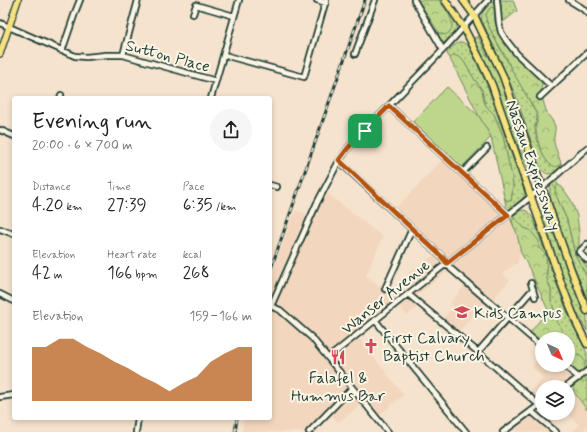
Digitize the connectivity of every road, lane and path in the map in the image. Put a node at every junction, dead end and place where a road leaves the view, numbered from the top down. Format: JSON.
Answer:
{"nodes":[{"id":1,"x":18,"y":0,"type":"edge"},
{"id":2,"x":80,"y":0,"type":"edge"},
{"id":3,"x":138,"y":0,"type":"edge"},
{"id":4,"x":239,"y":0,"type":"edge"},
{"id":5,"x":317,"y":0,"type":"edge"},
{"id":6,"x":375,"y":0,"type":"edge"},
{"id":7,"x":414,"y":0,"type":"edge"},
{"id":8,"x":445,"y":0,"type":"edge"},
{"id":9,"x":464,"y":0,"type":"edge"},
{"id":10,"x":488,"y":0,"type":"edge"},
{"id":11,"x":497,"y":0,"type":"edge"},
{"id":12,"x":569,"y":0,"type":"edge"},
{"id":13,"x":326,"y":1,"type":"edge"},
{"id":14,"x":587,"y":13,"type":"edge"},
{"id":15,"x":193,"y":14,"type":"dead end"},
{"id":16,"x":474,"y":15,"type":"junction"},
{"id":17,"x":234,"y":16,"type":"junction"},
{"id":18,"x":0,"y":23,"type":"edge"},
{"id":19,"x":9,"y":27,"type":"junction"},
{"id":20,"x":464,"y":28,"type":"junction"},
{"id":21,"x":443,"y":50,"type":"junction"},
{"id":22,"x":62,"y":51,"type":"junction"},
{"id":23,"x":587,"y":53,"type":"edge"},
{"id":24,"x":0,"y":54,"type":"edge"},
{"id":25,"x":224,"y":54,"type":"junction"},
{"id":26,"x":355,"y":54,"type":"dead end"},
{"id":27,"x":123,"y":55,"type":"junction"},
{"id":28,"x":216,"y":81,"type":"junction"},
{"id":29,"x":552,"y":86,"type":"junction"},
{"id":30,"x":212,"y":96,"type":"edge"},
{"id":31,"x":540,"y":97,"type":"dead end"},
{"id":32,"x":389,"y":106,"type":"junction"},
{"id":33,"x":0,"y":130,"type":"edge"},
{"id":34,"x":12,"y":135,"type":"edge"},
{"id":35,"x":487,"y":148,"type":"dead end"},
{"id":36,"x":587,"y":148,"type":"edge"},
{"id":37,"x":339,"y":160,"type":"junction"},
{"id":38,"x":462,"y":172,"type":"junction"},
{"id":39,"x":272,"y":186,"type":"edge"},
{"id":40,"x":277,"y":187,"type":"dead end"},
{"id":41,"x":542,"y":188,"type":"junction"},
{"id":42,"x":531,"y":197,"type":"junction"},
{"id":43,"x":508,"y":215,"type":"junction"},
{"id":44,"x":0,"y":229,"type":"edge"},
{"id":45,"x":412,"y":229,"type":"junction"},
{"id":46,"x":12,"y":232,"type":"edge"},
{"id":47,"x":587,"y":244,"type":"edge"},
{"id":48,"x":587,"y":260,"type":"edge"},
{"id":49,"x":447,"y":263,"type":"junction"},
{"id":50,"x":531,"y":283,"type":"dead end"},
{"id":51,"x":384,"y":289,"type":"dead end"},
{"id":52,"x":533,"y":289,"type":"junction"},
{"id":53,"x":0,"y":294,"type":"edge"},
{"id":54,"x":408,"y":294,"type":"junction"},
{"id":55,"x":536,"y":297,"type":"dead end"},
{"id":56,"x":12,"y":300,"type":"edge"},
{"id":57,"x":272,"y":302,"type":"edge"},
{"id":58,"x":272,"y":307,"type":"edge"},
{"id":59,"x":587,"y":311,"type":"edge"},
{"id":60,"x":508,"y":318,"type":"junction"},
{"id":61,"x":375,"y":320,"type":"junction"},
{"id":62,"x":535,"y":341,"type":"edge"},
{"id":63,"x":587,"y":344,"type":"edge"},
{"id":64,"x":478,"y":352,"type":"junction"},
{"id":65,"x":328,"y":358,"type":"junction"},
{"id":66,"x":587,"y":371,"type":"edge"},
{"id":67,"x":572,"y":372,"type":"edge"},
{"id":68,"x":579,"y":378,"type":"junction"},
{"id":69,"x":575,"y":381,"type":"edge"},
{"id":70,"x":352,"y":388,"type":"junction"},
{"id":71,"x":12,"y":395,"type":"edge"},
{"id":72,"x":0,"y":397,"type":"edge"},
{"id":73,"x":535,"y":399,"type":"edge"},
{"id":74,"x":535,"y":408,"type":"edge"},
{"id":75,"x":531,"y":411,"type":"junction"},
{"id":76,"x":138,"y":420,"type":"edge"},
{"id":77,"x":136,"y":432,"type":"edge"},
{"id":78,"x":309,"y":432,"type":"edge"},
{"id":79,"x":388,"y":432,"type":"edge"},
{"id":80,"x":466,"y":432,"type":"edge"},
{"id":81,"x":503,"y":432,"type":"edge"},
{"id":82,"x":556,"y":432,"type":"edge"}],
"edges":[{"from":1,"to":19,"type":"main road"},
{"from":2,"to":22,"type":"street"},
{"from":3,"to":27,"type":"street"},
{"from":4,"to":17,"type":"street"},
{"from":5,"to":13,"type":"street"},
{"from":6,"to":26,"type":"street"},
{"from":7,"to":21,"type":"street"},
{"from":8,"to":20,"type":"highway","name":"Nassau Expressway"},
{"from":9,"to":16,"type":"highway","name":"Nassau Expressway"},
{"from":10,"to":16,"type":"street"},
{"from":11,"to":29,"type":"street"},
{"from":12,"to":14,"type":"street"},
{"from":13,"to":25,"type":"street"},
{"from":15,"to":17,"type":"street"},
{"from":16,"to":20,"type":"street"},
{"from":16,"to":41,"type":"highway","name":"Nassau Expressway"},
{"from":17,"to":25,"type":"street"},
{"from":18,"to":19,"type":"street","name":"Sutton Place"},
{"from":19,"to":22,"type":"street","name":"Sutton Place"},
{"from":19,"to":24,"type":"main road"},
{"from":20,"to":21,"type":"street"},
{"from":20,"to":42,"type":"highway","name":"Nassau Expressway"},
{"from":21,"to":32,"type":"street"},
{"from":22,"to":27,"type":"street","name":"Sutton Place"},
{"from":23,"to":29,"type":"street"},
{"from":25,"to":28,"type":"street"},
{"from":27,"to":28,"type":"street","name":"Sutton Place"},
{"from":28,"to":30,"type":"street"},
{"from":29,"to":31,"type":"street"},
{"from":32,"to":37,"type":"street"},
{"from":32,"to":38,"type":"street"},
{"from":33,"to":34,"type":"street"},
{"from":35,"to":38,"type":"street"},
{"from":36,"to":41,"type":"street","name":"Wanser Avenue"},
{"from":37,"to":45,"type":"street"},
{"from":37,"to":57,"type":"street"},
{"from":38,"to":43,"type":"street"},
{"from":39,"to":40,"type":"street"},
{"from":41,"to":42,"type":"street","name":"Wanser Avenue"},
{"from":41,"to":59,"type":"highway","name":"Nassau Expressway"},
{"from":42,"to":43,"type":"street","name":"Wanser Avenue"},
{"from":42,"to":63,"type":"highway","name":"Nassau Expressway"},
{"from":43,"to":49,"type":"street","name":"Wanser Avenue"},
{"from":44,"to":46,"type":"street"},
{"from":45,"to":49,"type":"street"},
{"from":45,"to":51,"type":"street"},
{"from":47,"to":48,"type":"street"},
{"from":49,"to":54,"type":"street","name":"Wanser Avenue"},
{"from":49,"to":60,"type":"street"},
{"from":50,"to":52,"type":"street"},
{"from":52,"to":55,"type":"street"},
{"from":52,"to":60,"type":"street"},
{"from":53,"to":56,"type":"street"},
{"from":54,"to":61,"type":"street","name":"Wanser Avenue"},
{"from":54,"to":64,"type":"street"},
{"from":58,"to":65,"type":"street"},
{"from":60,"to":62,"type":"street"},
{"from":60,"to":64,"type":"street"},
{"from":61,"to":65,"type":"street","name":"Wanser Avenue"},
{"from":61,"to":80,"type":"street"},
{"from":64,"to":73,"type":"street"},
{"from":65,"to":70,"type":"street"},
{"from":66,"to":68,"type":"street"},
{"from":67,"to":68,"type":"street"},
{"from":68,"to":69,"type":"street"},
{"from":70,"to":78,"type":"street"},
{"from":70,"to":79,"type":"street"},
{"from":71,"to":72,"type":"street"},
{"from":74,"to":75,"type":"street"},
{"from":75,"to":81,"type":"street"},
{"from":75,"to":82,"type":"street"},
{"from":76,"to":77,"type":"street"}]}
